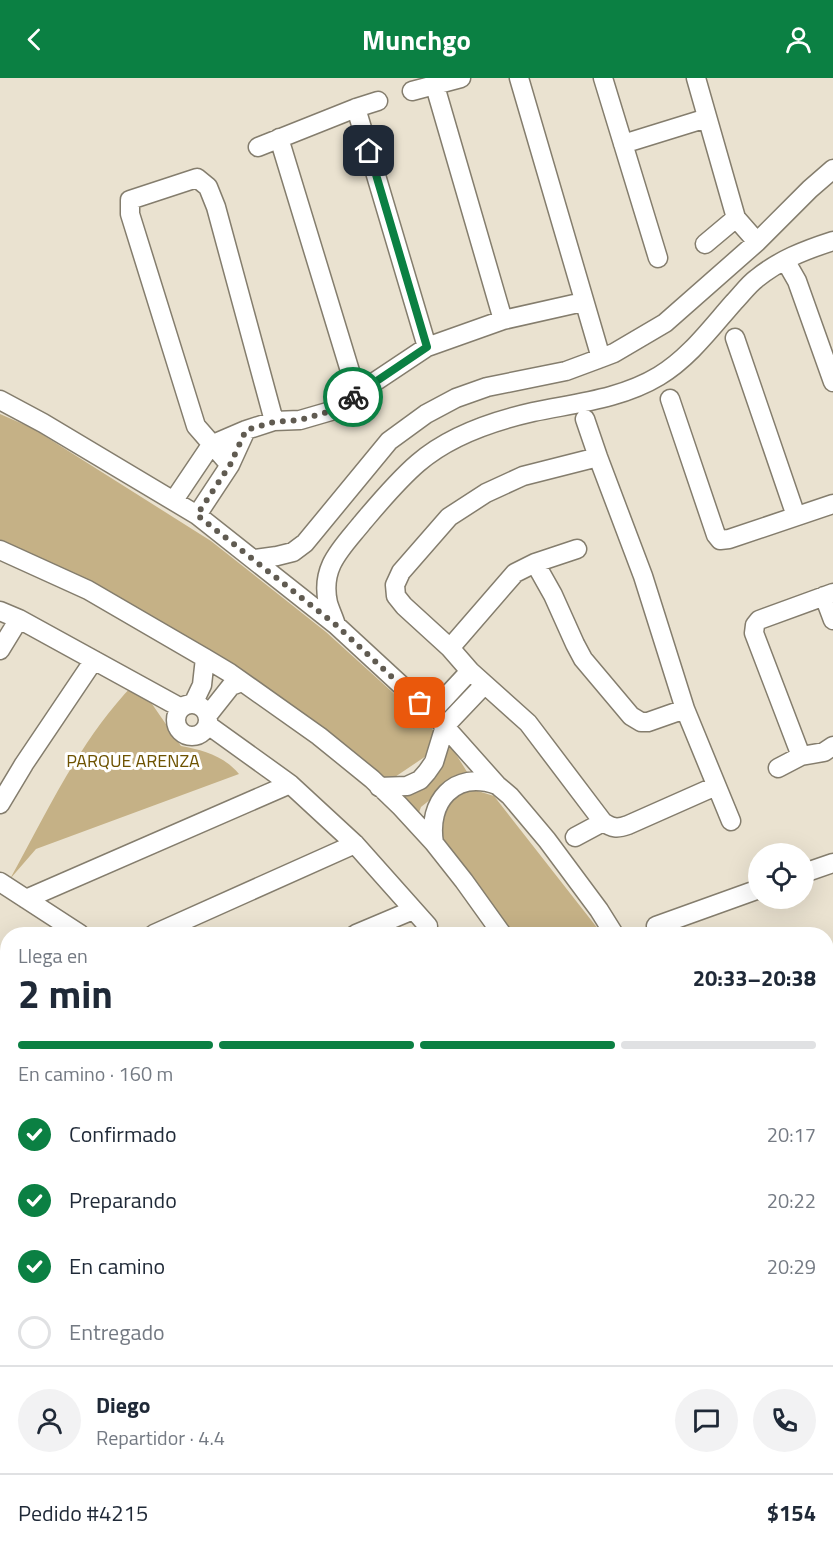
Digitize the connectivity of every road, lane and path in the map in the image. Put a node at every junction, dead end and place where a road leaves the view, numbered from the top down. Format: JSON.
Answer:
{"nodes":[{"id":1,"x":461,"y":78,"type":"edge"},
{"id":2,"x":519,"y":78,"type":"edge"},
{"id":3,"x":603,"y":78,"type":"edge"},
{"id":4,"x":696,"y":78,"type":"edge"},
{"id":5,"x":435,"y":86,"type":"junction"},
{"id":6,"x":412,"y":91,"type":"dead end"},
{"id":7,"x":378,"y":101,"type":"dead end"},
{"id":8,"x":356,"y":108,"type":"junction"},
{"id":9,"x":707,"y":118,"type":"junction"},
{"id":10,"x":279,"y":138,"type":"junction"},
{"id":11,"x":623,"y":144,"type":"junction"},
{"id":12,"x":258,"y":147,"type":"dead end"},
{"id":13,"x":833,"y":169,"type":"edge"},
{"id":14,"x":833,"y":181,"type":"edge"},
{"id":15,"x":810,"y":189,"type":"junction"},
{"id":16,"x":736,"y":218,"type":"junction"},
{"id":17,"x":833,"y":241,"type":"edge"},
{"id":18,"x":757,"y":242,"type":"junction"},
{"id":19,"x":705,"y":244,"type":"dead end"},
{"id":20,"x":658,"y":258,"type":"dead end"},
{"id":21,"x":785,"y":260,"type":"junction"},
{"id":22,"x":583,"y":302,"type":"junction"},
{"id":23,"x":503,"y":320,"type":"junction"},
{"id":24,"x":735,"y":338,"type":"dead end"},
{"id":25,"x":427,"y":347,"type":"junction"},
{"id":26,"x":601,"y":358,"type":"junction"},
{"id":27,"x":833,"y":382,"type":"edge"},
{"id":28,"x":357,"y":394,"type":"junction"},
{"id":29,"x":670,"y":399,"type":"dead end"},
{"id":30,"x":0,"y":400,"type":"edge"},
{"id":31,"x":585,"y":419,"type":"dead end"},
{"id":32,"x":274,"y":422,"type":"junction"},
{"id":33,"x":246,"y":430,"type":"junction"},
{"id":34,"x":211,"y":445,"type":"junction"},
{"id":35,"x":598,"y":457,"type":"junction"},
{"id":36,"x":230,"y":465,"type":"junction"},
{"id":37,"x":174,"y":500,"type":"junction"},
{"id":38,"x":833,"y":504,"type":"edge"},
{"id":39,"x":197,"y":515,"type":"junction"},
{"id":40,"x":796,"y":516,"type":"junction"},
{"id":41,"x":577,"y":549,"type":"dead end"},
{"id":42,"x":0,"y":550,"type":"edge"},
{"id":43,"x":254,"y":559,"type":"junction"},
{"id":44,"x":536,"y":563,"type":"junction"},
{"id":45,"x":828,"y":594,"type":"edge"},
{"id":46,"x":0,"y":611,"type":"edge"},
{"id":47,"x":19,"y":619,"type":"junction"},
{"id":48,"x":833,"y":620,"type":"edge"},
{"id":49,"x":336,"y":625,"type":"junction"},
{"id":50,"x":450,"y":648,"type":"junction"},
{"id":51,"x":0,"y":650,"type":"edge"},
{"id":52,"x":205,"y":658,"type":"junction"},
{"id":53,"x":94,"y":660,"type":"junction"},
{"id":54,"x":470,"y":671,"type":"junction"},
{"id":55,"x":242,"y":682,"type":"junction"},
{"id":56,"x":484,"y":685,"type":"junction"},
{"id":57,"x":187,"y":706,"type":"junction"},
{"id":58,"x":685,"y":709,"type":"junction"},
{"id":59,"x":431,"y":712,"type":"junction"},
{"id":60,"x":208,"y":720,"type":"junction"},
{"id":61,"x":445,"y":726,"type":"junction"},
{"id":62,"x":833,"y":746,"type":"edge"},
{"id":63,"x":801,"y":756,"type":"junction"},
{"id":64,"x":778,"y":768,"type":"dead end"},
{"id":65,"x":290,"y":784,"type":"junction"},
{"id":66,"x":497,"y":785,"type":"junction"},
{"id":67,"x":716,"y":786,"type":"junction"},
{"id":68,"x":379,"y":787,"type":"junction"},
{"id":69,"x":0,"y":804,"type":"edge"},
{"id":70,"x":731,"y":820,"type":"dead end"},
{"id":71,"x":603,"y":822,"type":"junction"},
{"id":72,"x":575,"y":837,"type":"dead end"},
{"id":73,"x":434,"y":843,"type":"junction"},
{"id":74,"x":355,"y":844,"type":"junction"},
{"id":75,"x":833,"y":863,"type":"edge"},
{"id":76,"x":814,"y":870,"type":"edge"},
{"id":77,"x":0,"y":882,"type":"edge"},
{"id":78,"x":748,"y":894,"type":"edge"},
{"id":79,"x":26,"y":899,"type":"junction"},
{"id":80,"x":413,"y":910,"type":"junction"},
{"id":81,"x":428,"y":926,"type":"dead end"},
{"id":82,"x":656,"y":926,"type":"dead end"},
{"id":83,"x":682,"y":926,"type":"edge"},
{"id":84,"x":69,"y":927,"type":"edge"},
{"id":85,"x":170,"y":927,"type":"edge"},
{"id":86,"x":373,"y":927,"type":"edge"},
{"id":87,"x":497,"y":927,"type":"edge"},
{"id":88,"x":609,"y":927,"type":"edge"}],
"edges":[{"from":1,"to":5,"type":"street"},
{"from":2,"to":22,"type":"street"},
{"from":3,"to":11,"type":"street"},
{"from":4,"to":9,"type":"street"},
{"from":5,"to":6,"type":"street"},
{"from":5,"to":23,"type":"street"},
{"from":7,"to":8,"type":"street"},
{"from":8,"to":10,"type":"street"},
{"from":8,"to":25,"type":"street"},
{"from":9,"to":11,"type":"street"},
{"from":9,"to":16,"type":"street"},
{"from":10,"to":12,"type":"street"},
{"from":10,"to":28,"type":"street"},
{"from":11,"to":20,"type":"street"},
{"from":13,"to":15,"type":"street"},
{"from":14,"to":15,"type":"street"},
{"from":15,"to":18,"type":"street"},
{"from":16,"to":18,"type":"street"},
{"from":16,"to":19,"type":"street"},
{"from":17,"to":21,"type":"street"},
{"from":18,"to":26,"type":"street"},
{"from":21,"to":27,"type":"street"},
{"from":21,"to":49,"type":"street"},
{"from":22,"to":23,"type":"street"},
{"from":22,"to":26,"type":"street"},
{"from":23,"to":25,"type":"street"},
{"from":24,"to":40,"type":"street"},
{"from":25,"to":28,"type":"street"},
{"from":26,"to":43,"type":"street"},
{"from":28,"to":32,"type":"street"},
{"from":29,"to":40,"type":"street"},
{"from":30,"to":37,"type":"street"},
{"from":31,"to":35,"type":"street"},
{"from":32,"to":33,"type":"street"},
{"from":32,"to":34,"type":"street"},
{"from":33,"to":34,"type":"street"},
{"from":33,"to":36,"type":"street"},
{"from":34,"to":36,"type":"street"},
{"from":34,"to":37,"type":"street"},
{"from":35,"to":50,"type":"street"},
{"from":35,"to":58,"type":"street"},
{"from":36,"to":39,"type":"street"},
{"from":37,"to":39,"type":"street"},
{"from":38,"to":40,"type":"street"},
{"from":39,"to":43,"type":"street"},
{"from":41,"to":44,"type":"street"},
{"from":42,"to":52,"type":"street"},
{"from":43,"to":49,"type":"street"},
{"from":44,"to":50,"type":"street"},
{"from":44,"to":58,"type":"street"},
{"from":45,"to":48,"type":"street"},
{"from":45,"to":63,"type":"street"},
{"from":46,"to":47,"type":"street"},
{"from":47,"to":51,"type":"street"},
{"from":47,"to":53,"type":"street"},
{"from":49,"to":59,"type":"street"},
{"from":50,"to":54,"type":"street"},
{"from":52,"to":55,"type":"street"},
{"from":52,"to":57,"type":"street"},
{"from":53,"to":57,"type":"street"},
{"from":53,"to":69,"type":"street"},
{"from":54,"to":56,"type":"street"},
{"from":54,"to":59,"type":"street"},
{"from":55,"to":60,"type":"street"},
{"from":55,"to":68,"type":"street"},
{"from":56,"to":61,"type":"street"},
{"from":56,"to":71,"type":"street"},
{"from":57,"to":60,"type":"street"},
{"from":57,"to":60,"type":"street"},
{"from":58,"to":67,"type":"street"},
{"from":59,"to":61,"type":"street"},
{"from":60,"to":65,"type":"street"},
{"from":61,"to":66,"type":"street"},
{"from":61,"to":68,"type":"street"},
{"from":62,"to":63,"type":"street"},
{"from":63,"to":64,"type":"street"},
{"from":65,"to":74,"type":"street"},
{"from":65,"to":79,"type":"street"},
{"from":66,"to":73,"type":"street"},
{"from":66,"to":88,"type":"street"},
{"from":67,"to":70,"type":"street"},
{"from":67,"to":71,"type":"street"},
{"from":68,"to":73,"type":"street"},
{"from":71,"to":72,"type":"street"},
{"from":73,"to":87,"type":"street"},
{"from":74,"to":80,"type":"street"},
{"from":74,"to":85,"type":"street"},
{"from":75,"to":76,"type":"street"},
{"from":77,"to":79,"type":"street"},
{"from":78,"to":83,"type":"street"},
{"from":79,"to":84,"type":"street"},
{"from":80,"to":81,"type":"street"},
{"from":80,"to":86,"type":"street"},
{"from":82,"to":83,"type":"street"}]}
